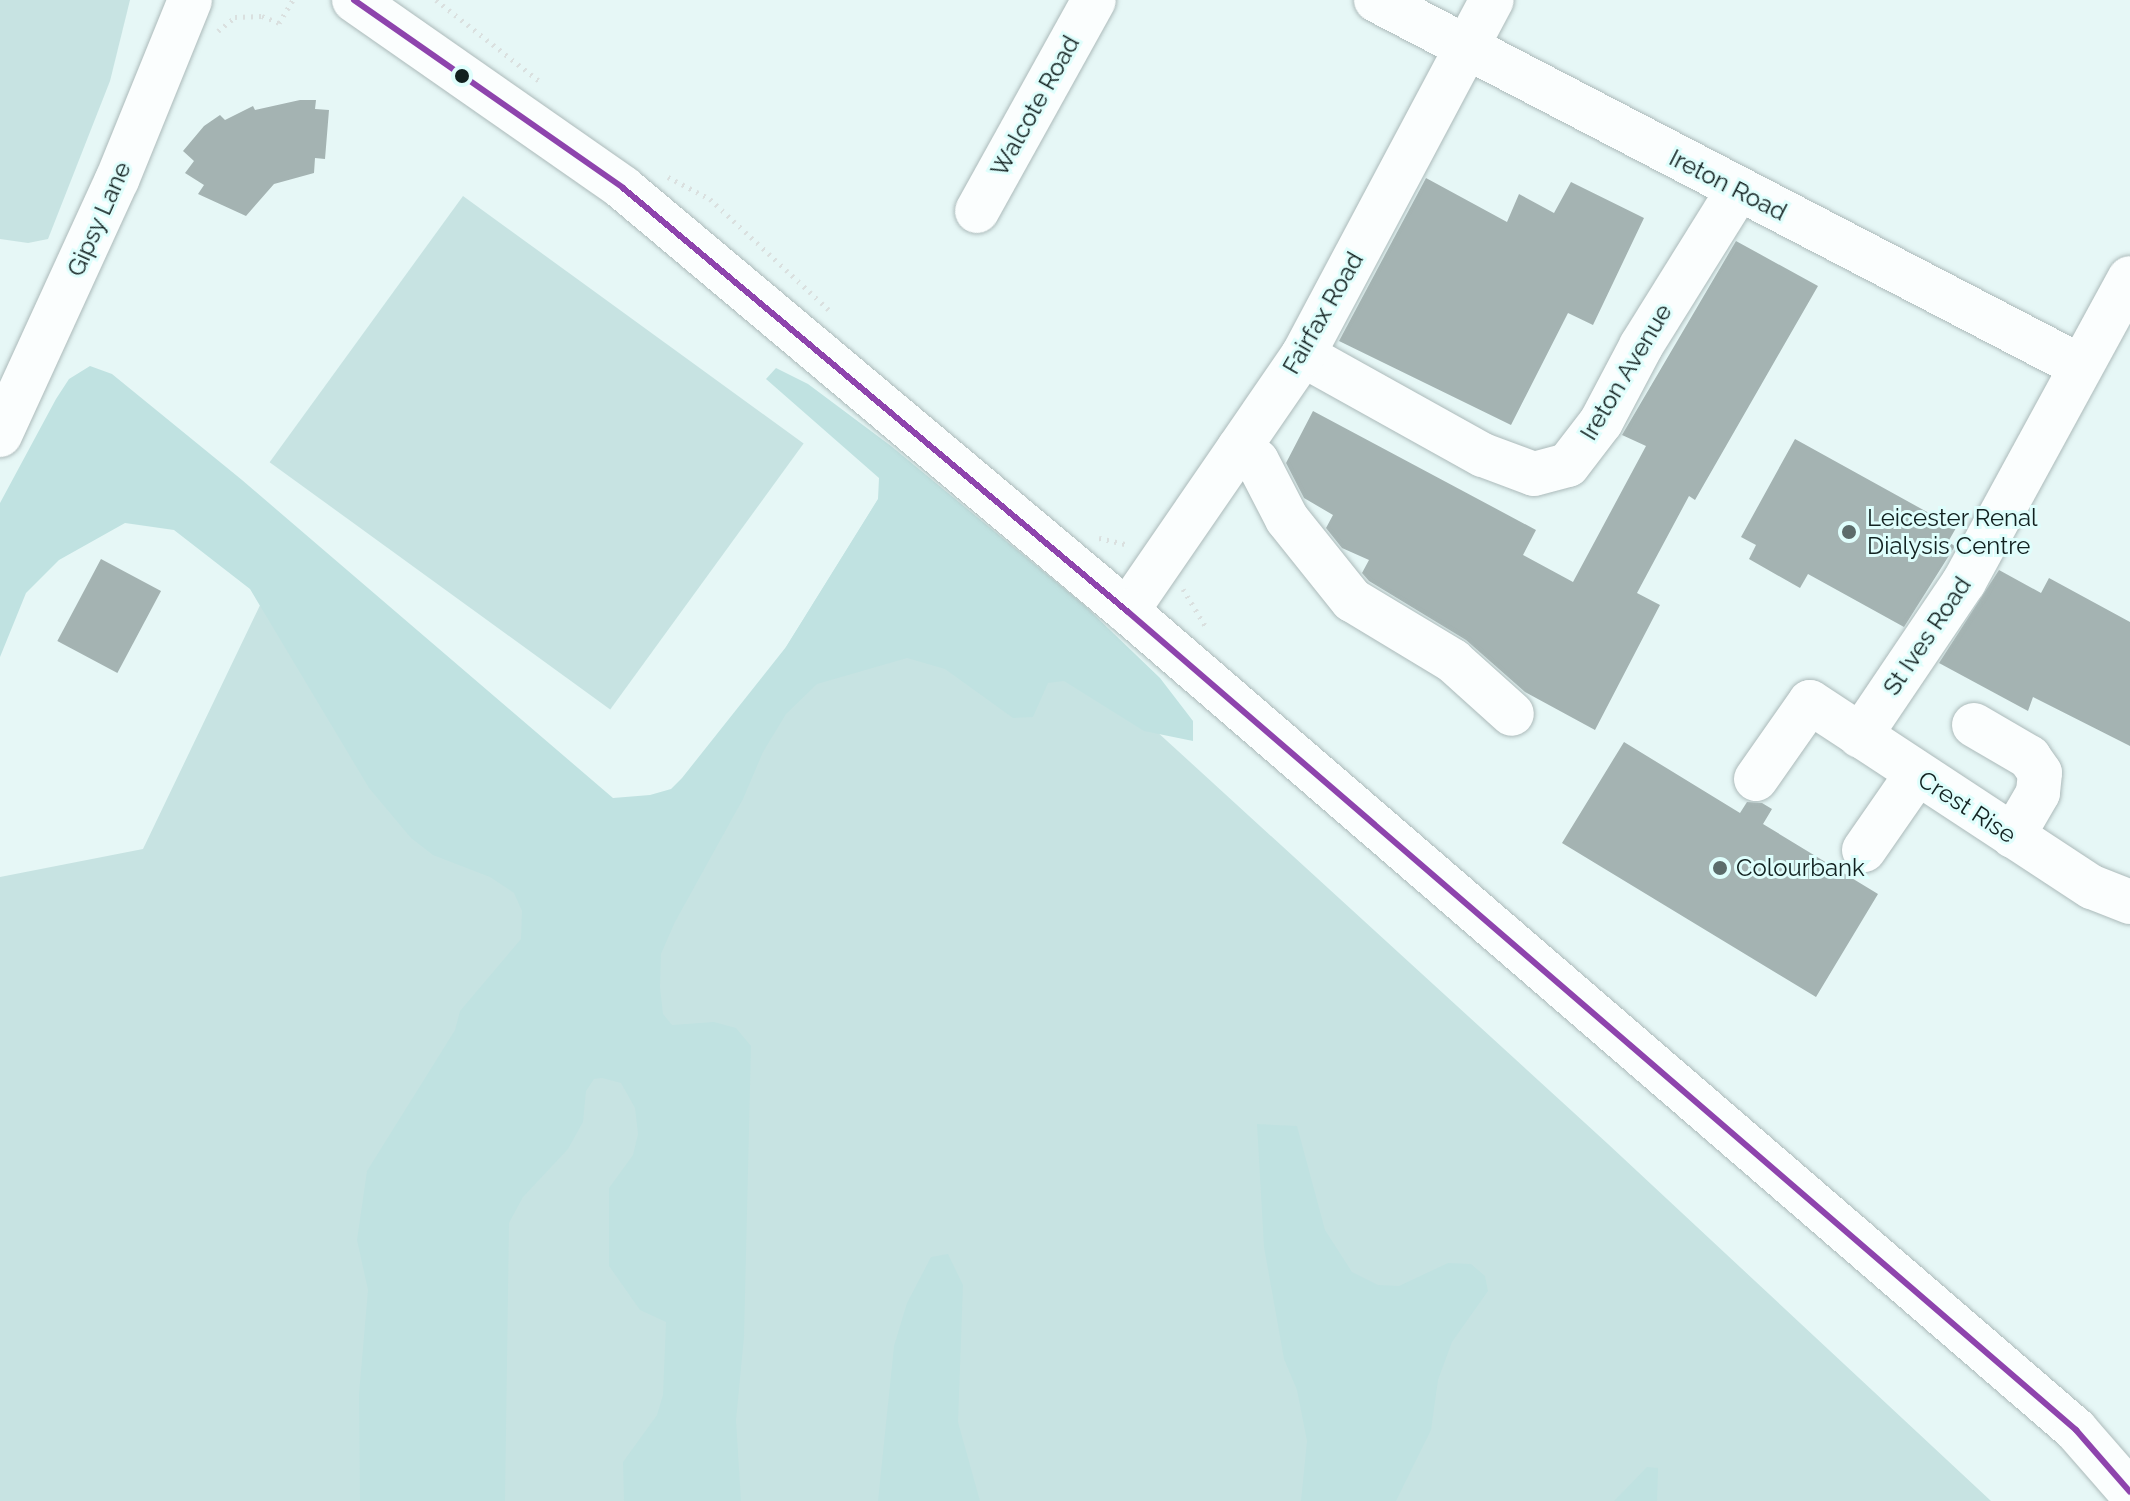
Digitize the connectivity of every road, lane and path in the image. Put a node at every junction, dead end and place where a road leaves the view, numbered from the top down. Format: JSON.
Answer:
{"nodes":[{"id":1,"x":190,"y":0,"type":"edge"},
{"id":2,"x":354,"y":0,"type":"edge"},
{"id":3,"x":1094,"y":0,"type":"edge"},
{"id":4,"x":1376,"y":0,"type":"edge"},
{"id":5,"x":1492,"y":0,"type":"edge"},
{"id":6,"x":1467,"y":48,"type":"junction"},
{"id":7,"x":1738,"y":190,"type":"junction"},
{"id":8,"x":977,"y":211,"type":"dead end"},
{"id":9,"x":2130,"y":278,"type":"edge"},
{"id":10,"x":1303,"y":355,"type":"junction"},
{"id":11,"x":2080,"y":366,"type":"junction"},
{"id":12,"x":0,"y":435,"type":"edge"},
{"id":13,"x":1239,"y":448,"type":"junction"},
{"id":14,"x":1127,"y":611,"type":"junction"},
{"id":15,"x":1512,"y":714,"type":"dead end"},
{"id":16,"x":1974,"y":725,"type":"dead end"},
{"id":17,"x":1860,"y":736,"type":"junction"},
{"id":18,"x":1916,"y":775,"type":"junction"},
{"id":19,"x":1756,"y":779,"type":"dead end"},
{"id":20,"x":2013,"y":836,"type":"junction"},
{"id":21,"x":1864,"y":850,"type":"dead end"},
{"id":22,"x":2130,"y":902,"type":"edge"},
{"id":23,"x":2130,"y":1492,"type":"edge"}],
"edges":[{"from":1,"to":12,"type":"main road","name":"Gipsy Lane"},
{"from":2,"to":14,"type":"main road"},
{"from":3,"to":8,"type":"main road","name":"Walcote Road"},
{"from":4,"to":6,"type":"main road","name":"Ireton Road"},
{"from":5,"to":6,"type":"main road","name":"Fairfax Road"},
{"from":6,"to":7,"type":"main road","name":"Ireton Road"},
{"from":6,"to":10,"type":"main road","name":"Fairfax Road"},
{"from":7,"to":10,"type":"main road","name":"Ireton Avenue"},
{"from":7,"to":11,"type":"main road","name":"Ireton Road"},
{"from":9,"to":11,"type":"main road","name":"St Ives Road"},
{"from":10,"to":13,"type":"main road","name":"Fairfax Road"},
{"from":11,"to":17,"type":"main road","name":"St Ives Road"},
{"from":13,"to":14,"type":"main road","name":"Fairfax Road"},
{"from":13,"to":15,"type":"main road"},
{"from":14,"to":23,"type":"main road"},
{"from":16,"to":20,"type":"main road"},
{"from":17,"to":18,"type":"main road","name":"Crest Rise"},
{"from":17,"to":19,"type":"main road","name":"Crest Rise"},
{"from":18,"to":20,"type":"main road","name":"Crest Rise"},
{"from":18,"to":21,"type":"main road"},
{"from":20,"to":22,"type":"main road","name":"Crest Rise"}]}
